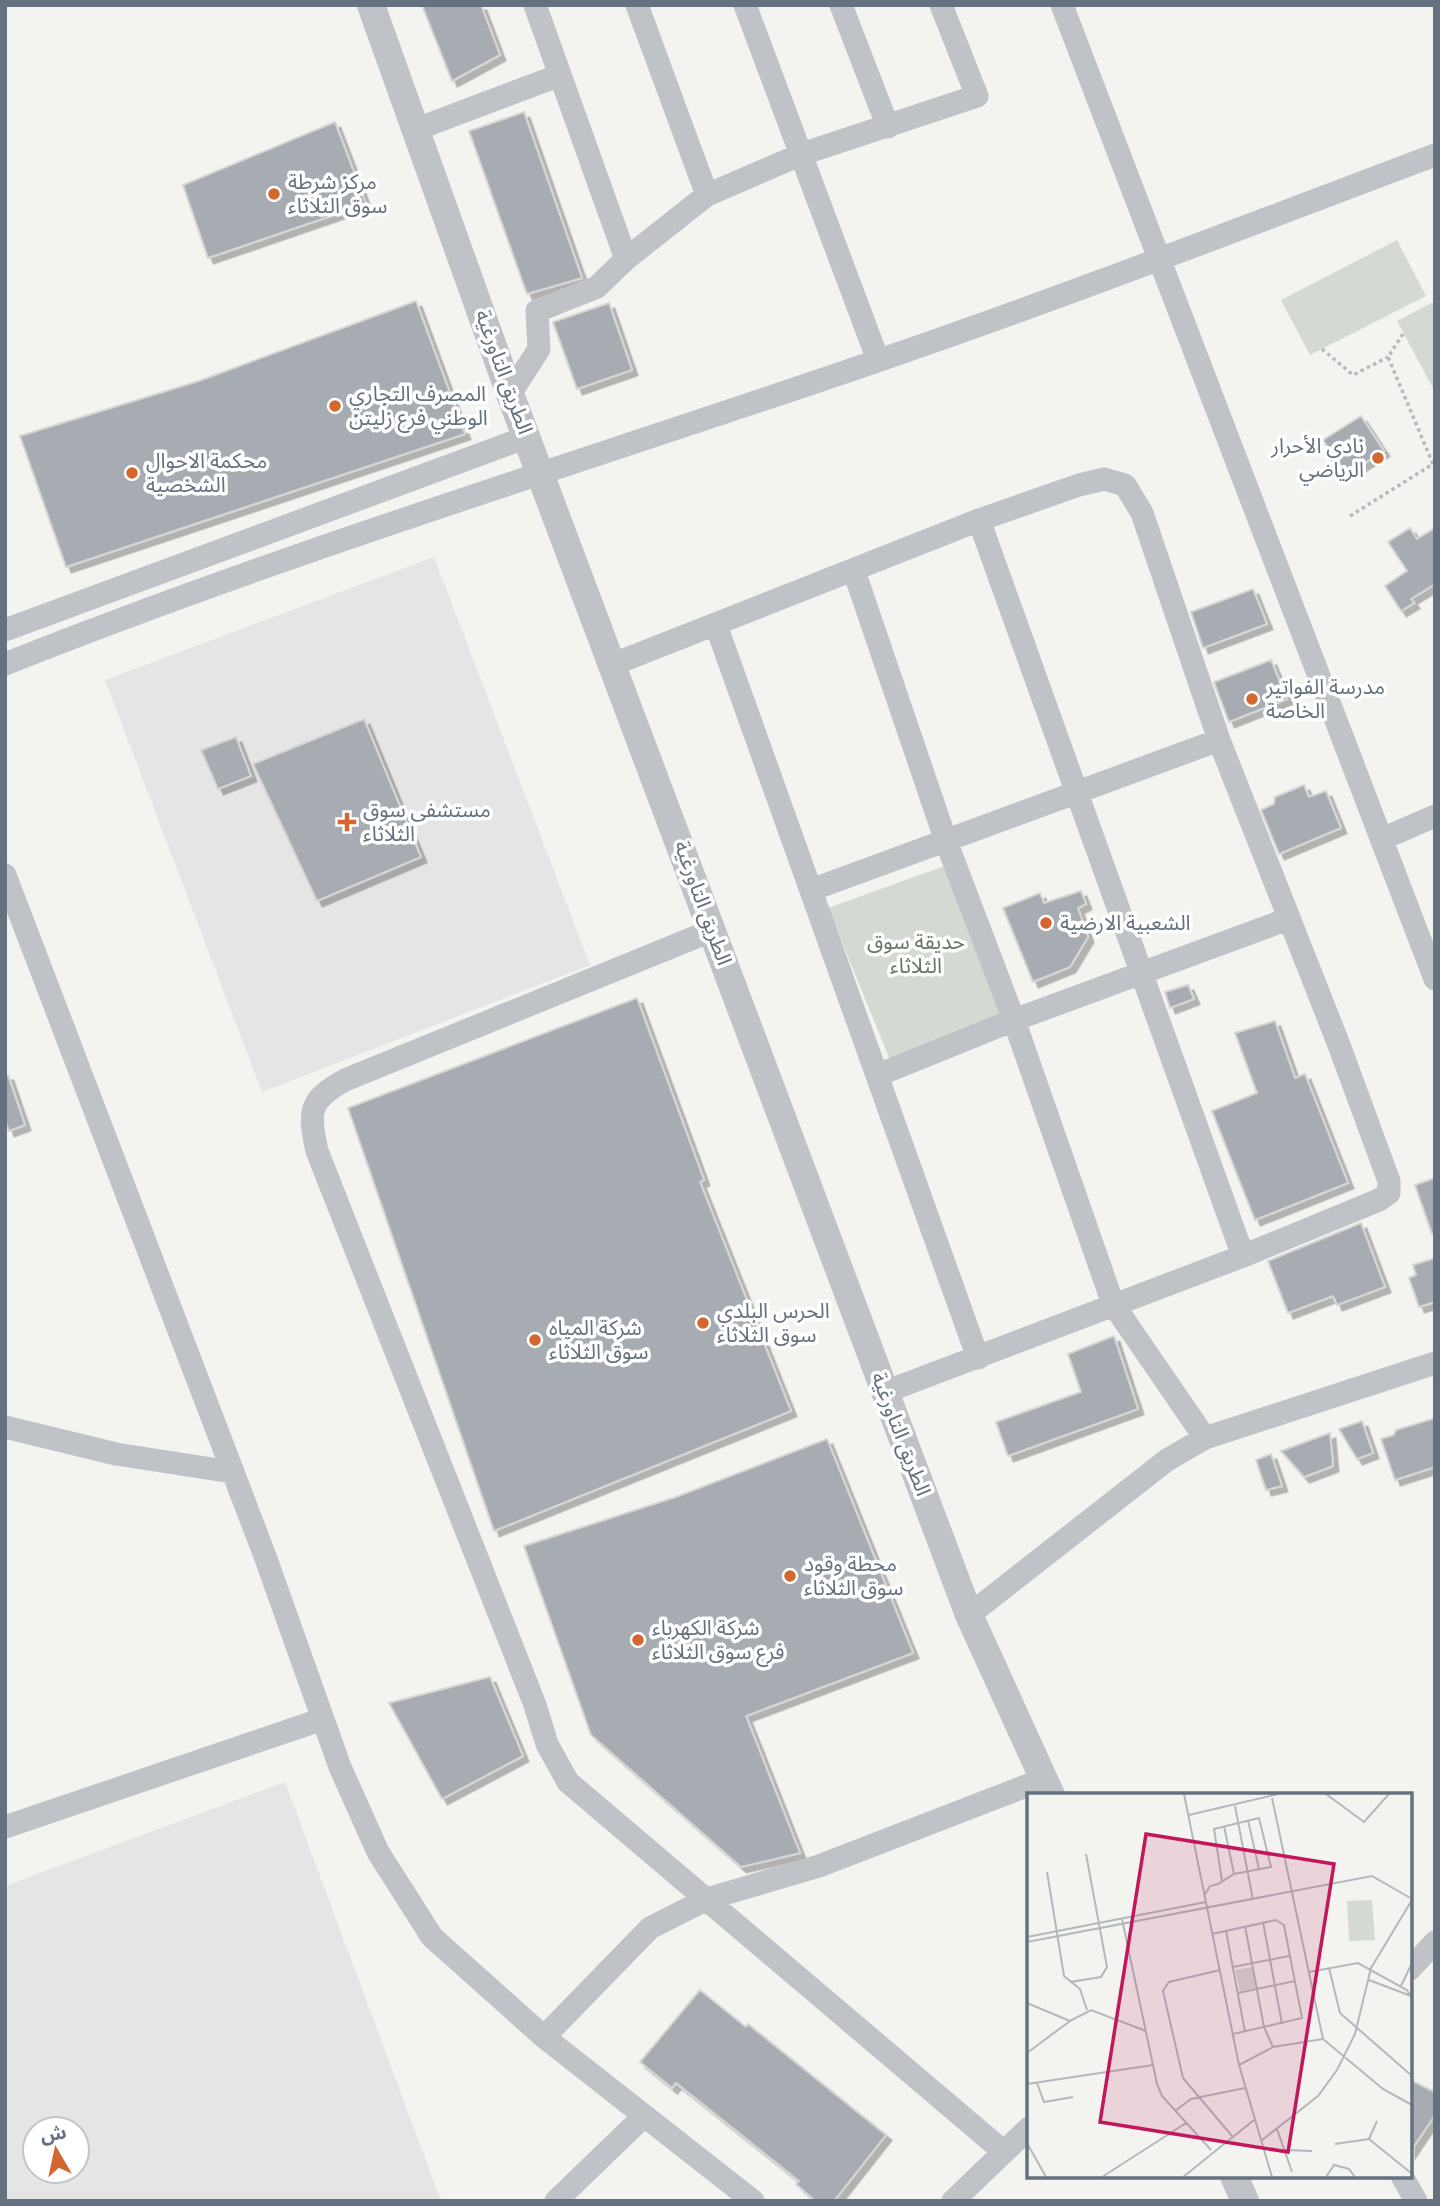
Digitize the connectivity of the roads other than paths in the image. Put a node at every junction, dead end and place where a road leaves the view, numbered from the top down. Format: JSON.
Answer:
{"nodes":[{"id":1,"x":370,"y":5,"type":"edge"},
{"id":2,"x":535,"y":5,"type":"edge"},
{"id":3,"x":637,"y":5,"type":"edge"},
{"id":4,"x":745,"y":5,"type":"edge"},
{"id":5,"x":841,"y":5,"type":"edge"},
{"id":6,"x":941,"y":5,"type":"edge"},
{"id":7,"x":1062,"y":5,"type":"edge"},
{"id":8,"x":560,"y":75,"type":"junction"},
{"id":9,"x":888,"y":127,"type":"junction"},
{"id":10,"x":417,"y":129,"type":"junction"},
{"id":11,"x":802,"y":154,"type":"junction"},
{"id":12,"x":1435,"y":155,"type":"edge"},
{"id":13,"x":707,"y":195,"type":"junction"},
{"id":14,"x":1161,"y":258,"type":"junction"},
{"id":15,"x":626,"y":259,"type":"junction"},
{"id":16,"x":878,"y":360,"type":"junction"},
{"id":17,"x":510,"y":394,"type":"junction"},
{"id":18,"x":527,"y":437,"type":"junction"},
{"id":19,"x":541,"y":472,"type":"junction"},
{"id":20,"x":979,"y":520,"type":"junction"},
{"id":21,"x":854,"y":571,"type":"junction"},
{"id":22,"x":716,"y":625,"type":"junction"},
{"id":23,"x":5,"y":630,"type":"edge"},
{"id":24,"x":5,"y":664,"type":"edge"},
{"id":25,"x":614,"y":664,"type":"junction"},
{"id":26,"x":1219,"y":740,"type":"junction"},
{"id":27,"x":1077,"y":792,"type":"junction"},
{"id":28,"x":1435,"y":816,"type":"edge"},
{"id":29,"x":1382,"y":839,"type":"junction"},
{"id":30,"x":946,"y":841,"type":"junction"},
{"id":31,"x":5,"y":875,"type":"edge"},
{"id":32,"x":811,"y":890,"type":"junction"},
{"id":33,"x":1288,"y":919,"type":"junction"},
{"id":34,"x":713,"y":930,"type":"junction"},
{"id":35,"x":1142,"y":974,"type":"junction"},
{"id":36,"x":1435,"y":979,"type":"edge"},
{"id":37,"x":1014,"y":1020,"type":"junction"},
{"id":38,"x":878,"y":1075,"type":"junction"},
{"id":39,"x":1243,"y":1256,"type":"junction"},
{"id":40,"x":1113,"y":1304,"type":"junction"},
{"id":41,"x":978,"y":1358,"type":"junction"},
{"id":42,"x":1435,"y":1363,"type":"edge"},
{"id":43,"x":885,"y":1392,"type":"junction"},
{"id":44,"x":5,"y":1427,"type":"edge"},
{"id":45,"x":1205,"y":1438,"type":"junction"},
{"id":46,"x":232,"y":1472,"type":"junction"},
{"id":47,"x":969,"y":1615,"type":"junction"},
{"id":48,"x":323,"y":1719,"type":"junction"},
{"id":49,"x":1047,"y":1787,"type":"edge"},
{"id":50,"x":1030,"y":1793,"type":"edge"},
{"id":51,"x":1027,"y":1794,"type":"edge"},
{"id":52,"x":5,"y":1827,"type":"edge"},
{"id":53,"x":707,"y":1899,"type":"junction"},
{"id":54,"x":1435,"y":1942,"type":"edge"},
{"id":55,"x":1412,"y":1967,"type":"edge"},
{"id":56,"x":544,"y":2037,"type":"junction"},
{"id":57,"x":644,"y":2116,"type":"junction"},
{"id":58,"x":1027,"y":2131,"type":"edge"},
{"id":59,"x":1004,"y":2152,"type":"junction"},
{"id":60,"x":1235,"y":2178,"type":"edge"},
{"id":61,"x":1404,"y":2178,"type":"edge"},
{"id":62,"x":1422,"y":2198,"type":"edge"},
{"id":63,"x":556,"y":2201,"type":"edge"},
{"id":64,"x":752,"y":2201,"type":"edge"},
{"id":65,"x":953,"y":2201,"type":"edge"},
{"id":66,"x":1245,"y":2201,"type":"edge"}],
"edges":[{"from":1,"to":10,"type":"street","name":"الطريق التاورغية"},
{"from":2,"to":8,"type":"street"},
{"from":3,"to":13,"type":"street"},
{"from":4,"to":11,"type":"street"},
{"from":5,"to":9,"type":"street"},
{"from":6,"to":9,"type":"street"},
{"from":7,"to":14,"type":"street"},
{"from":8,"to":10,"type":"street"},
{"from":8,"to":15,"type":"street"},
{"from":9,"to":11,"type":"street"},
{"from":10,"to":17,"type":"street","name":"الطريق التاورغية"},
{"from":11,"to":13,"type":"street"},
{"from":11,"to":16,"type":"street"},
{"from":12,"to":14,"type":"street"},
{"from":13,"to":15,"type":"street"},
{"from":14,"to":16,"type":"street"},
{"from":14,"to":29,"type":"street"},
{"from":15,"to":17,"type":"street"},
{"from":16,"to":19,"type":"street"},
{"from":17,"to":18,"type":"street","name":"الطريق التاورغية"},
{"from":18,"to":19,"type":"street","name":"الطريق التاورغية"},
{"from":18,"to":23,"type":"street"},
{"from":19,"to":24,"type":"street"},
{"from":19,"to":25,"type":"street","name":"الطريق التاورغية"},
{"from":20,"to":21,"type":"street"},
{"from":20,"to":26,"type":"street"},
{"from":20,"to":27,"type":"street"},
{"from":21,"to":22,"type":"street"},
{"from":21,"to":30,"type":"street"},
{"from":22,"to":25,"type":"street"},
{"from":22,"to":32,"type":"street"},
{"from":25,"to":34,"type":"street","name":"الطريق التاورغية"},
{"from":26,"to":27,"type":"street"},
{"from":26,"to":33,"type":"street"},
{"from":27,"to":30,"type":"street"},
{"from":27,"to":35,"type":"street"},
{"from":28,"to":29,"type":"street"},
{"from":29,"to":36,"type":"street"},
{"from":30,"to":32,"type":"street"},
{"from":30,"to":37,"type":"street"},
{"from":31,"to":46,"type":"street"},
{"from":32,"to":38,"type":"street"},
{"from":33,"to":35,"type":"street"},
{"from":33,"to":39,"type":"street"},
{"from":34,"to":43,"type":"street","name":"الطريق التاورغية"},
{"from":34,"to":53,"type":"street"},
{"from":35,"to":37,"type":"street"},
{"from":35,"to":39,"type":"street"},
{"from":37,"to":38,"type":"street"},
{"from":37,"to":40,"type":"street"},
{"from":38,"to":41,"type":"street"},
{"from":39,"to":40,"type":"street"},
{"from":40,"to":41,"type":"street"},
{"from":40,"to":45,"type":"street"},
{"from":41,"to":43,"type":"street"},
{"from":42,"to":45,"type":"street"},
{"from":43,"to":47,"type":"street","name":"الطريق التاورغية"},
{"from":44,"to":46,"type":"street"},
{"from":45,"to":47,"type":"street"},
{"from":46,"to":48,"type":"street"},
{"from":47,"to":49,"type":"street","name":"الطريق التاورغية"},
{"from":48,"to":52,"type":"street"},
{"from":48,"to":56,"type":"street"},
{"from":49,"to":50,"type":"street"},
{"from":51,"to":53,"type":"street"},
{"from":53,"to":56,"type":"street"},
{"from":53,"to":59,"type":"street"},
{"from":54,"to":55,"type":"street"},
{"from":56,"to":57,"type":"street"},
{"from":57,"to":63,"type":"street"},
{"from":57,"to":64,"type":"street"},
{"from":58,"to":59,"type":"street"},
{"from":59,"to":65,"type":"street"},
{"from":60,"to":66,"type":"street"},
{"from":61,"to":62,"type":"street"}]}
